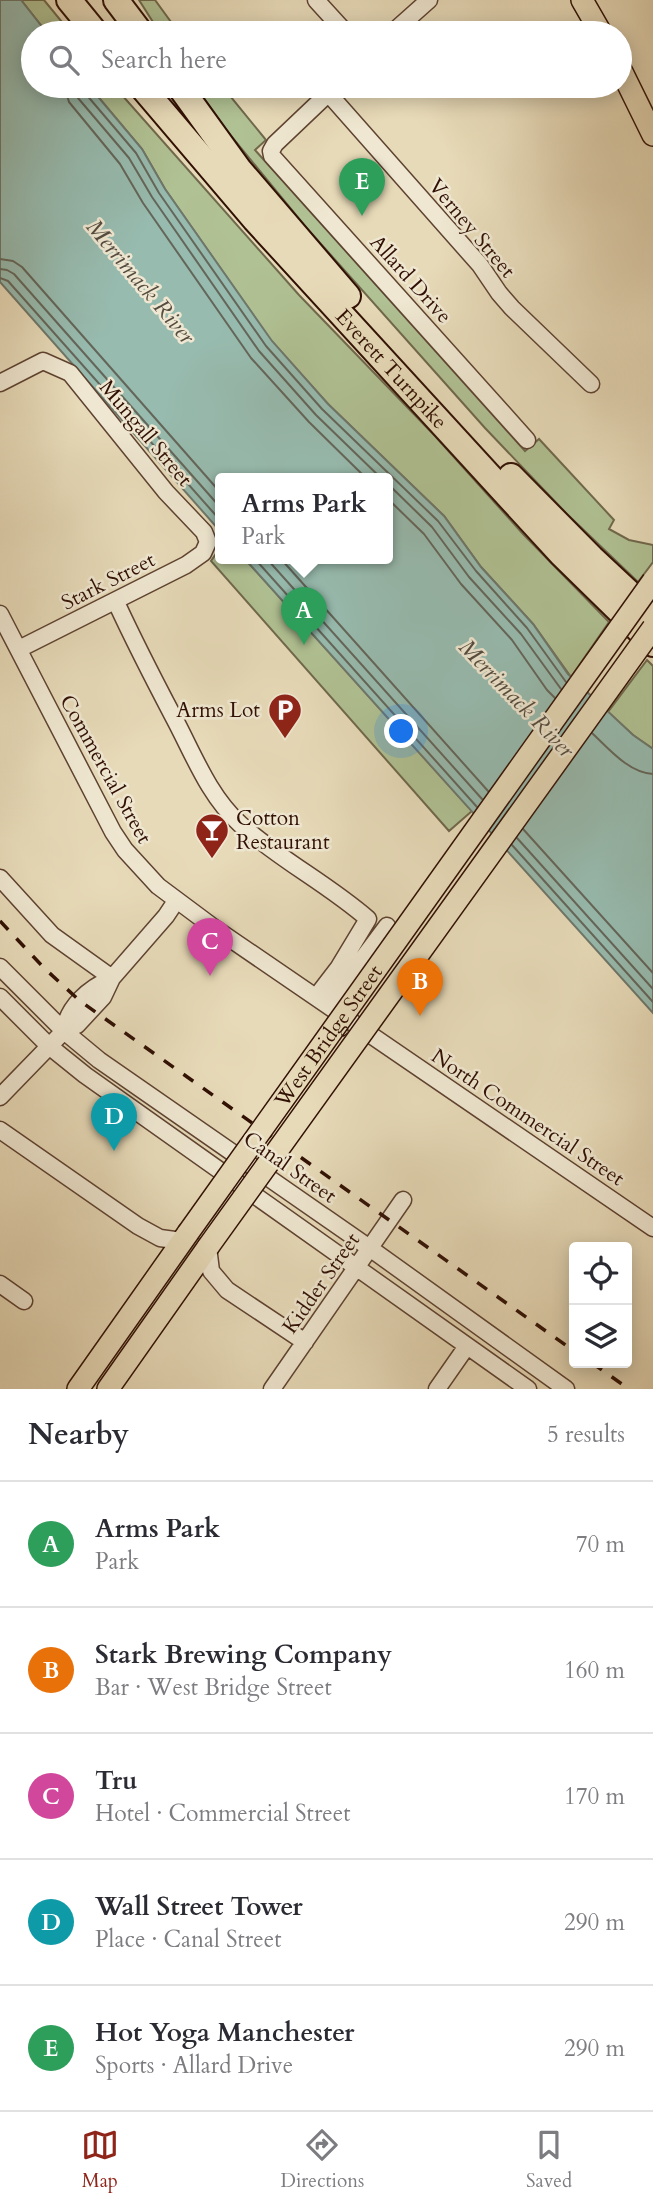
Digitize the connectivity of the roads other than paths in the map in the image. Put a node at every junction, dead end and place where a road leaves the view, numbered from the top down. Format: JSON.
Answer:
{"nodes":[{"id":1,"x":69,"y":0,"type":"edge"},
{"id":2,"x":116,"y":0,"type":"edge"},
{"id":3,"x":122,"y":0,"type":"edge"},
{"id":4,"x":316,"y":0,"type":"edge"},
{"id":5,"x":429,"y":0,"type":"edge"},
{"id":6,"x":582,"y":0,"type":"edge"},
{"id":7,"x":86,"y":21,"type":"edge"},
{"id":8,"x":133,"y":21,"type":"edge"},
{"id":9,"x":135,"y":21,"type":"edge"},
{"id":10,"x":335,"y":21,"type":"edge"},
{"id":11,"x":405,"y":21,"type":"edge"},
{"id":12,"x":594,"y":21,"type":"edge"},
{"id":13,"x":632,"y":92,"type":"edge"},
{"id":14,"x":151,"y":98,"type":"edge"},
{"id":15,"x":188,"y":98,"type":"edge"},
{"id":16,"x":324,"y":98,"type":"edge"},
{"id":17,"x":339,"y":98,"type":"edge"},
{"id":18,"x":653,"y":135,"type":"edge"},
{"id":19,"x":0,"y":383,"type":"edge"},
{"id":20,"x":590,"y":384,"type":"dead end"},
{"id":21,"x":527,"y":440,"type":"dead end"},
{"id":22,"x":208,"y":542,"type":"joint"},
{"id":23,"x":653,"y":581,"type":"edge"},
{"id":24,"x":116,"y":602,"type":"junction"},
{"id":25,"x":0,"y":614,"type":"edge"},
{"id":26,"x":653,"y":615,"type":"edge"},
{"id":27,"x":653,"y":628,"type":"edge"},
{"id":28,"x":653,"y":644,"type":"edge"},
{"id":29,"x":19,"y":649,"type":"junction"},
{"id":30,"x":0,"y":878,"type":"edge"},
{"id":31,"x":176,"y":901,"type":"junction"},
{"id":32,"x":387,"y":926,"type":"dead end"},
{"id":33,"x":0,"y":967,"type":"edge"},
{"id":34,"x":112,"y":978,"type":"junction"},
{"id":35,"x":0,"y":997,"type":"edge"},
{"id":36,"x":322,"y":1001,"type":"junction"},
{"id":37,"x":64,"y":1031,"type":"junction"},
{"id":38,"x":379,"y":1040,"type":"joint"},
{"id":39,"x":49,"y":1046,"type":"junction"},
{"id":40,"x":0,"y":1097,"type":"edge"},
{"id":41,"x":0,"y":1130,"type":"edge"},
{"id":42,"x":404,"y":1200,"type":"dead end"},
{"id":43,"x":653,"y":1228,"type":"edge"},
{"id":44,"x":185,"y":1237,"type":"junction"},
{"id":45,"x":208,"y":1247,"type":"junction"},
{"id":46,"x":371,"y":1249,"type":"junction"},
{"id":47,"x":357,"y":1269,"type":"junction"},
{"id":48,"x":0,"y":1284,"type":"edge"},
{"id":49,"x":24,"y":1301,"type":"dead end"},
{"id":50,"x":306,"y":1342,"type":"junction"},
{"id":51,"x":467,"y":1346,"type":"junction"},
{"id":52,"x":78,"y":1389,"type":"edge"},
{"id":53,"x":108,"y":1389,"type":"edge"},
{"id":54,"x":272,"y":1389,"type":"edge"},
{"id":55,"x":438,"y":1389,"type":"edge"},
{"id":56,"x":528,"y":1389,"type":"edge"},
{"id":57,"x":566,"y":1389,"type":"edge"}],
"edges":[{"from":1,"to":7,"type":"highway"},
{"from":2,"to":8,"type":"highway"},
{"from":3,"to":9,"type":"highway"},
{"from":4,"to":10,"type":"street"},
{"from":5,"to":11,"type":"street"},
{"from":6,"to":12,"type":"main road"},
{"from":13,"to":18,"type":"main road"},
{"from":14,"to":28,"type":"highway","name":"Everett Turnpike"},
{"from":15,"to":26,"type":"highway","name":"Everett Turnpike"},
{"from":16,"to":21,"type":"street","name":"Allard Drive"},
{"from":17,"to":20,"type":"street","name":"Verney Street"},
{"from":19,"to":22,"type":"street","name":"Mungall Street"},
{"from":22,"to":24,"type":"street","name":"Stark Street"},
{"from":23,"to":44,"type":"main road","name":"West Bridge Street","bridge":true},
{"from":24,"to":29,"type":"street","name":"Stark Street"},
{"from":24,"to":36,"type":"street"},
{"from":25,"to":29,"type":"street","name":"Commercial Street"},
{"from":27,"to":45,"type":"main road","name":"West Bridge Street","bridge":true},
{"from":29,"to":31,"type":"street","name":"Commercial Street"},
{"from":30,"to":34,"type":"street"},
{"from":31,"to":34,"type":"street"},
{"from":31,"to":36,"type":"street","name":"Commercial Street"},
{"from":32,"to":36,"type":"street"},
{"from":33,"to":37,"type":"street","name":"Canal Street"},
{"from":34,"to":37,"type":"street"},
{"from":35,"to":39,"type":"street","name":"Canal Street"},
{"from":36,"to":38,"type":"street","name":"Commercial Street"},
{"from":37,"to":39,"type":"street"},
{"from":37,"to":46,"type":"street","name":"Canal Street"},
{"from":38,"to":43,"type":"street","name":"North Commercial Street"},
{"from":39,"to":40,"type":"street"},
{"from":39,"to":47,"type":"street","name":"Canal Street"},
{"from":41,"to":44,"type":"street"},
{"from":42,"to":46,"type":"street","name":"Kidder Street"},
{"from":44,"to":52,"type":"main road","name":"West Bridge Street"},
{"from":45,"to":50,"type":"street"},
{"from":45,"to":53,"type":"main road","name":"West Bridge Street"},
{"from":46,"to":47,"type":"street","name":"Kidder Street"},
{"from":46,"to":57,"type":"street","name":"Canal Street"},
{"from":47,"to":50,"type":"street","name":"Kidder Street"},
{"from":47,"to":51,"type":"street","name":"Canal Street"},
{"from":48,"to":49,"type":"street"},
{"from":50,"to":54,"type":"street","name":"Kidder Street"},
{"from":51,"to":55,"type":"street"},
{"from":51,"to":56,"type":"street","name":"Canal Street"}]}
